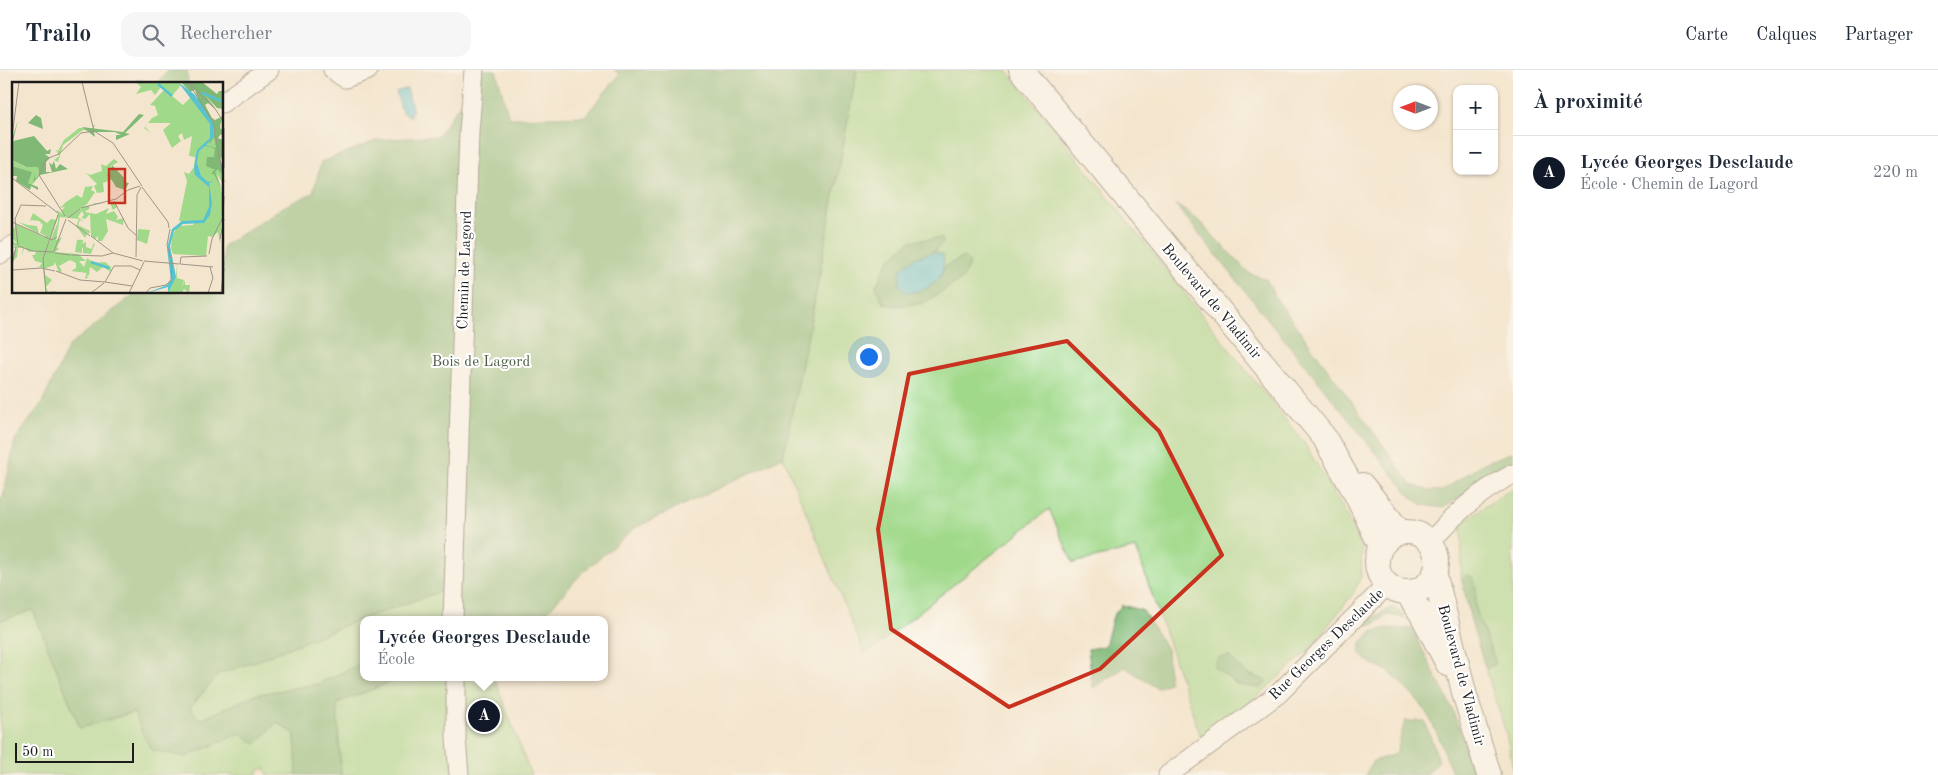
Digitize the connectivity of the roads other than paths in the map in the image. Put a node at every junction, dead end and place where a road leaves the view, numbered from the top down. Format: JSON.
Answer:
{"nodes":[{"id":1,"x":269,"y":70,"type":"edge"},
{"id":2,"x":333,"y":70,"type":"edge"},
{"id":3,"x":368,"y":70,"type":"edge"},
{"id":4,"x":474,"y":70,"type":"edge"},
{"id":5,"x":1022,"y":70,"type":"edge"},
{"id":6,"x":224,"y":101,"type":"edge"},
{"id":7,"x":12,"y":246,"type":"edge"},
{"id":8,"x":0,"y":254,"type":"edge"},
{"id":9,"x":1324,"y":438,"type":"junction"},
{"id":10,"x":1513,"y":474,"type":"edge"},
{"id":11,"x":1400,"y":532,"type":"junction"},
{"id":12,"x":1430,"y":542,"type":"junction"},
{"id":13,"x":1381,"y":546,"type":"junction"},
{"id":14,"x":1435,"y":575,"type":"junction"},
{"id":15,"x":1397,"y":588,"type":"junction"},
{"id":16,"x":453,"y":616,"type":"edge"},
{"id":17,"x":456,"y":681,"type":"edge"},
{"id":18,"x":1465,"y":696,"type":"junction"},
{"id":19,"x":460,"y":775,"type":"edge"},
{"id":20,"x":1168,"y":775,"type":"edge"},
{"id":21,"x":1489,"y":775,"type":"edge"}],
"edges":[{"from":1,"to":6,"type":"street"},
{"from":2,"to":3,"type":"street"},
{"from":4,"to":16,"type":"street","name":"Chemin de Lagord"},
{"from":5,"to":9,"type":"main road","name":"Boulevard de Vladimir"},
{"from":7,"to":8,"type":"street"},
{"from":9,"to":11,"type":"main road"},
{"from":9,"to":13,"type":"main road","name":"Boulevard de Vladimir"},
{"from":10,"to":12,"type":"street"},
{"from":11,"to":12,"type":"main road"},
{"from":11,"to":13,"type":"main road"},
{"from":12,"to":14,"type":"main road"},
{"from":13,"to":15,"type":"main road"},
{"from":14,"to":15,"type":"main road"},
{"from":14,"to":18,"type":"main road","name":"Boulevard de Vladimir"},
{"from":15,"to":18,"type":"main road"},
{"from":15,"to":20,"type":"street","name":"Rue Georges Desclaude"},
{"from":17,"to":19,"type":"street"},
{"from":18,"to":21,"type":"main road","name":"Boulevard de Vladimir"}]}
